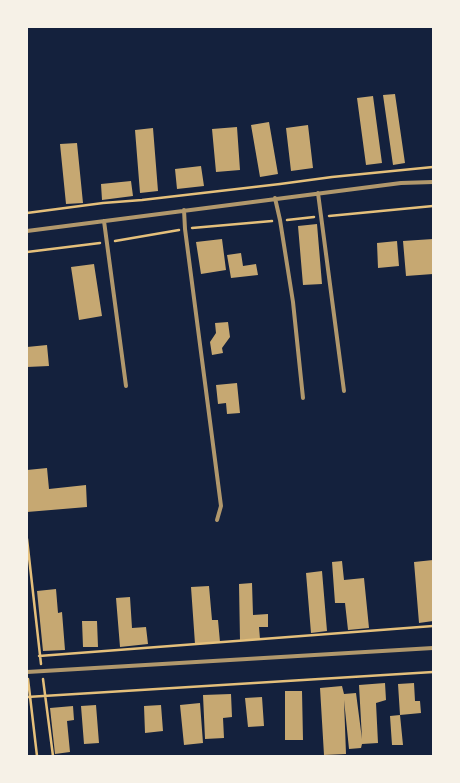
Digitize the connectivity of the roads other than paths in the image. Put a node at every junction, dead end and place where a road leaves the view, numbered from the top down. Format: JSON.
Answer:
{"nodes":[{"id":1,"x":433,"y":182,"type":"edge"},
{"id":2,"x":318,"y":193,"type":"junction"},
{"id":3,"x":275,"y":198,"type":"junction"},
{"id":4,"x":184,"y":210,"type":"junction"},
{"id":5,"x":104,"y":221,"type":"junction"},
{"id":6,"x":27,"y":231,"type":"edge"},
{"id":7,"x":126,"y":386,"type":"dead end"},
{"id":8,"x":344,"y":391,"type":"dead end"},
{"id":9,"x":303,"y":398,"type":"dead end"},
{"id":10,"x":217,"y":520,"type":"dead end"},
{"id":11,"x":433,"y":648,"type":"edge"},
{"id":12,"x":27,"y":672,"type":"edge"}],
"edges":[{"from":1,"to":2,"type":"street"},
{"from":2,"to":3,"type":"street"},
{"from":2,"to":8,"type":"street"},
{"from":3,"to":4,"type":"street"},
{"from":3,"to":9,"type":"street"},
{"from":4,"to":5,"type":"street"},
{"from":4,"to":10,"type":"street"},
{"from":5,"to":6,"type":"street"},
{"from":5,"to":7,"type":"street"},
{"from":11,"to":12,"type":"street"}]}
